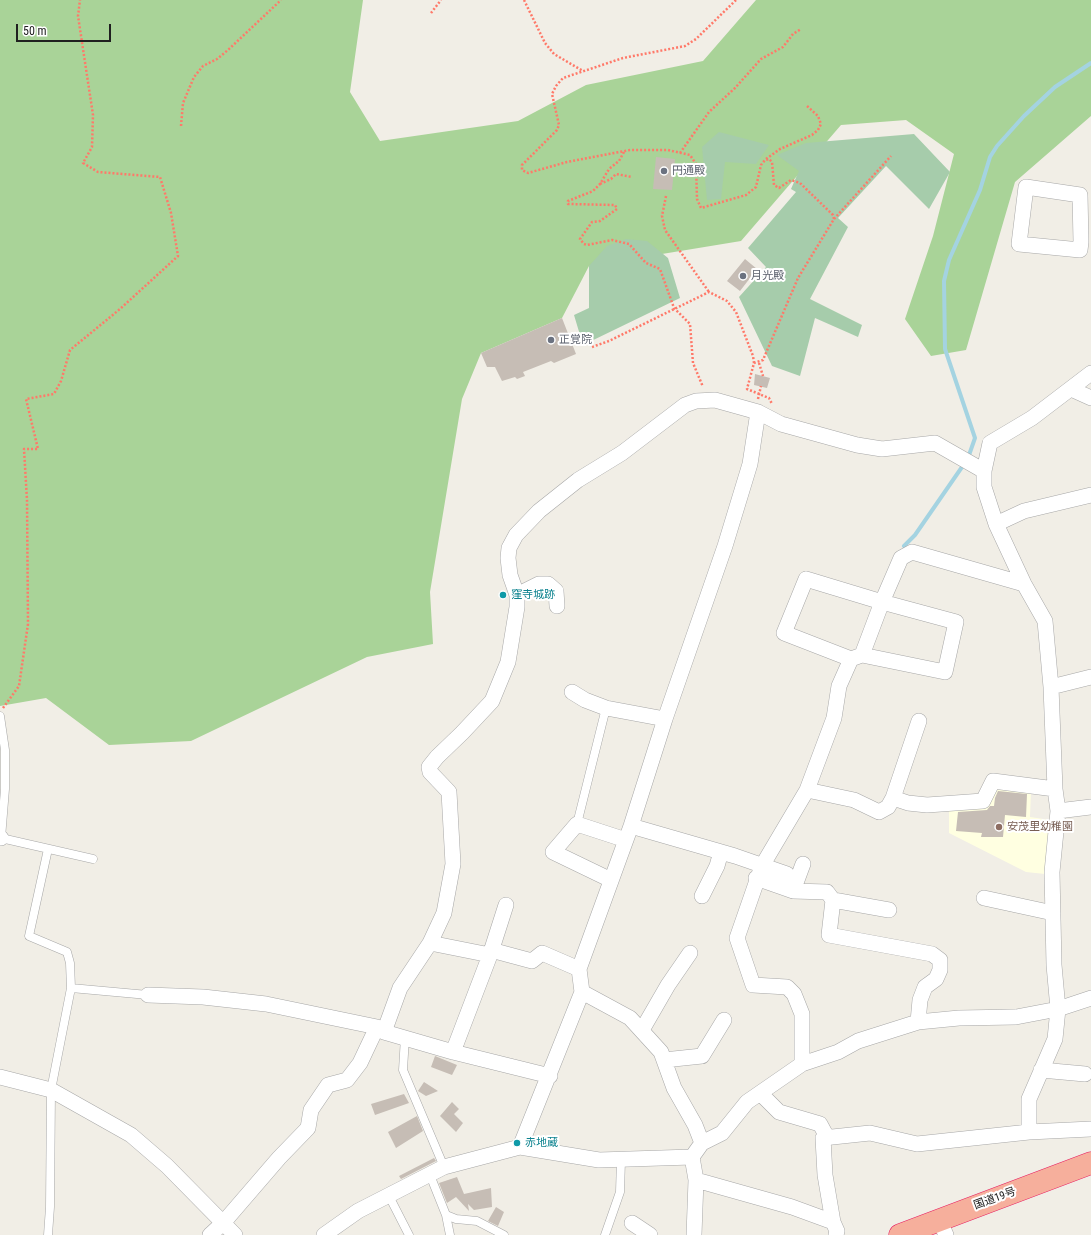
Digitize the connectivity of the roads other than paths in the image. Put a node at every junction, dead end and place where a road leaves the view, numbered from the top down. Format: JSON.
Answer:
{"nodes":[{"id":1,"x":1086,"y":242,"type":"edge"},
{"id":2,"x":1091,"y":373,"type":"edge"},
{"id":3,"x":1071,"y":389,"type":"junction"},
{"id":4,"x":1091,"y":398,"type":"edge"},
{"id":5,"x":758,"y":412,"type":"junction"},
{"id":6,"x":984,"y":471,"type":"junction"},
{"id":7,"x":1091,"y":495,"type":"edge"},
{"id":8,"x":996,"y":524,"type":"junction"},
{"id":9,"x":1024,"y":584,"type":"junction"},
{"id":10,"x":517,"y":595,"type":"junction"},
{"id":11,"x":882,"y":602,"type":"junction"},
{"id":12,"x":556,"y":606,"type":"dead end"},
{"id":13,"x":857,"y":657,"type":"junction"},
{"id":14,"x":1091,"y":677,"type":"edge"},
{"id":15,"x":1051,"y":687,"type":"junction"},
{"id":16,"x":572,"y":692,"type":"dead end"},
{"id":17,"x":606,"y":708,"type":"junction"},
{"id":18,"x":0,"y":716,"type":"edge"},
{"id":19,"x":665,"y":720,"type":"junction"},
{"id":20,"x":919,"y":721,"type":"dead end"},
{"id":21,"x":1055,"y":789,"type":"junction"},
{"id":22,"x":807,"y":790,"type":"junction"},
{"id":23,"x":893,"y":798,"type":"junction"},
{"id":24,"x":1091,"y":807,"type":"edge"},
{"id":25,"x":1058,"y":811,"type":"junction"},
{"id":26,"x":577,"y":824,"type":"junction"},
{"id":27,"x":632,"y":826,"type":"junction"},
{"id":28,"x":1,"y":838,"type":"edge"},
{"id":29,"x":626,"y":840,"type":"junction"},
{"id":30,"x":48,"y":848,"type":"junction"},
{"id":31,"x":721,"y":852,"type":"junction"},
{"id":32,"x":93,"y":859,"type":"dead end"},
{"id":33,"x":803,"y":864,"type":"dead end"},
{"id":34,"x":759,"y":872,"type":"junction"},
{"id":35,"x":787,"y":874,"type":"dead end"},
{"id":36,"x":611,"y":880,"type":"junction"},
{"id":37,"x":793,"y":891,"type":"junction"},
{"id":38,"x":702,"y":896,"type":"dead end"},
{"id":39,"x":984,"y":898,"type":"dead end"},
{"id":40,"x":833,"y":900,"type":"junction"},
{"id":41,"x":506,"y":905,"type":"dead end"},
{"id":42,"x":888,"y":910,"type":"dead end"},
{"id":43,"x":1053,"y":913,"type":"junction"},
{"id":44,"x":430,"y":943,"type":"junction"},
{"id":45,"x":490,"y":953,"type":"junction"},
{"id":46,"x":690,"y":953,"type":"dead end"},
{"id":47,"x":579,"y":969,"type":"junction"},
{"id":48,"x":71,"y":988,"type":"junction"},
{"id":49,"x":582,"y":992,"type":"junction"},
{"id":50,"x":148,"y":995,"type":"joint"},
{"id":51,"x":1091,"y":998,"type":"edge"},
{"id":52,"x":1058,"y":1010,"type":"junction"},
{"id":53,"x":724,"y":1020,"type":"dead end"},
{"id":54,"x":918,"y":1022,"type":"junction"},
{"id":55,"x":380,"y":1030,"type":"junction"},
{"id":56,"x":642,"y":1030,"type":"junction"},
{"id":57,"x":405,"y":1037,"type":"junction"},
{"id":58,"x":453,"y":1052,"type":"junction"},
{"id":59,"x":664,"y":1060,"type":"junction"},
{"id":60,"x":802,"y":1064,"type":"junction"},
{"id":61,"x":1041,"y":1070,"type":"junction"},
{"id":62,"x":1085,"y":1074,"type":"dead end"},
{"id":63,"x":550,"y":1076,"type":"junction"},
{"id":64,"x":0,"y":1077,"type":"edge"},
{"id":65,"x":51,"y":1090,"type":"junction"},
{"id":66,"x":761,"y":1094,"type":"junction"},
{"id":67,"x":1091,"y":1129,"type":"edge"},
{"id":68,"x":1029,"y":1132,"type":"junction"},
{"id":69,"x":827,"y":1137,"type":"junction"},
{"id":70,"x":702,"y":1143,"type":"junction"},
{"id":71,"x":520,"y":1147,"type":"junction"},
{"id":72,"x":692,"y":1157,"type":"junction"},
{"id":73,"x":621,"y":1160,"type":"junction"},
{"id":74,"x":1091,"y":1163,"type":"edge"},
{"id":75,"x":444,"y":1167,"type":"junction"},
{"id":76,"x":430,"y":1175,"type":"junction"},
{"id":77,"x":696,"y":1180,"type":"junction"},
{"id":78,"x":389,"y":1196,"type":"junction"},
{"id":79,"x":446,"y":1215,"type":"junction"},
{"id":80,"x":223,"y":1223,"type":"junction"},
{"id":81,"x":632,"y":1224,"type":"dead end"},
{"id":82,"x":942,"y":1227,"type":"edge"},
{"id":83,"x":834,"y":1229,"type":"edge"},
{"id":84,"x":48,"y":1235,"type":"edge"},
{"id":85,"x":210,"y":1235,"type":"edge"},
{"id":86,"x":235,"y":1235,"type":"edge"},
{"id":87,"x":324,"y":1235,"type":"edge"},
{"id":88,"x":409,"y":1235,"type":"edge"},
{"id":89,"x":450,"y":1235,"type":"edge"},
{"id":90,"x":504,"y":1235,"type":"edge"},
{"id":91,"x":605,"y":1235,"type":"edge"},
{"id":92,"x":650,"y":1235,"type":"edge"},
{"id":93,"x":694,"y":1235,"type":"edge"},
{"id":94,"x":900,"y":1235,"type":"edge"}],
"edges":[{"from":1,"to":1,"type":"street"},
{"from":2,"to":3,"type":"street"},
{"from":3,"to":4,"type":"street"},
{"from":3,"to":6,"type":"street"},
{"from":5,"to":6,"type":"street"},
{"from":5,"to":10,"type":"street"},
{"from":5,"to":19,"type":"street"},
{"from":6,"to":8,"type":"street"},
{"from":7,"to":8,"type":"street"},
{"from":8,"to":9,"type":"street"},
{"from":9,"to":11,"type":"street"},
{"from":9,"to":15,"type":"street"},
{"from":10,"to":12,"type":"street"},
{"from":10,"to":44,"type":"street"},
{"from":11,"to":13,"type":"street"},
{"from":11,"to":13,"type":"street"},
{"from":11,"to":13,"type":"street"},
{"from":13,"to":22,"type":"street"},
{"from":14,"to":15,"type":"street"},
{"from":15,"to":21,"type":"street"},
{"from":16,"to":17,"type":"street"},
{"from":17,"to":19,"type":"street"},
{"from":17,"to":26,"type":"lane"},
{"from":18,"to":28,"type":"lane"},
{"from":19,"to":27,"type":"street"},
{"from":20,"to":23,"type":"street"},
{"from":21,"to":23,"type":"street"},
{"from":21,"to":25,"type":"street"},
{"from":22,"to":23,"type":"street"},
{"from":22,"to":34,"type":"street"},
{"from":24,"to":25,"type":"street"},
{"from":25,"to":43,"type":"street"},
{"from":26,"to":29,"type":"street"},
{"from":26,"to":36,"type":"street"},
{"from":27,"to":29,"type":"street"},
{"from":27,"to":31,"type":"street"},
{"from":28,"to":30,"type":"lane"},
{"from":29,"to":36,"type":"street"},
{"from":30,"to":32,"type":"lane"},
{"from":30,"to":48,"type":"lane"},
{"from":31,"to":34,"type":"street"},
{"from":31,"to":38,"type":"street"},
{"from":33,"to":37,"type":"street"},
{"from":34,"to":35,"type":"street"},
{"from":34,"to":37,"type":"street"},
{"from":34,"to":60,"type":"street"},
{"from":36,"to":47,"type":"street"},
{"from":37,"to":40,"type":"street"},
{"from":39,"to":43,"type":"street"},
{"from":40,"to":42,"type":"street"},
{"from":40,"to":54,"type":"street"},
{"from":41,"to":45,"type":"street"},
{"from":43,"to":52,"type":"street"},
{"from":44,"to":45,"type":"street"},
{"from":44,"to":55,"type":"street"},
{"from":45,"to":47,"type":"street"},
{"from":45,"to":58,"type":"street"},
{"from":46,"to":56,"type":"street"},
{"from":47,"to":49,"type":"street"},
{"from":48,"to":50,"type":"lane"},
{"from":48,"to":65,"type":"lane"},
{"from":49,"to":56,"type":"street"},
{"from":49,"to":63,"type":"street"},
{"from":50,"to":55,"type":"street"},
{"from":51,"to":52,"type":"street"},
{"from":52,"to":54,"type":"street"},
{"from":52,"to":61,"type":"street"},
{"from":53,"to":59,"type":"street"},
{"from":54,"to":60,"type":"street"},
{"from":55,"to":57,"type":"street"},
{"from":55,"to":80,"type":"street"},
{"from":56,"to":59,"type":"street"},
{"from":57,"to":58,"type":"street"},
{"from":57,"to":75,"type":"lane"},
{"from":58,"to":63,"type":"street"},
{"from":59,"to":70,"type":"street"},
{"from":60,"to":66,"type":"street"},
{"from":61,"to":62,"type":"street"},
{"from":61,"to":68,"type":"street"},
{"from":63,"to":71,"type":"street"},
{"from":64,"to":65,"type":"street"},
{"from":65,"to":80,"type":"street"},
{"from":65,"to":84,"type":"lane"},
{"from":66,"to":69,"type":"street"},
{"from":66,"to":70,"type":"street"},
{"from":67,"to":68,"type":"street"},
{"from":68,"to":69,"type":"street"},
{"from":69,"to":83,"type":"street"},
{"from":70,"to":72,"type":"street"},
{"from":71,"to":73,"type":"street"},
{"from":71,"to":75,"type":"street"},
{"from":72,"to":73,"type":"street"},
{"from":72,"to":77,"type":"street"},
{"from":73,"to":91,"type":"lane"},
{"from":74,"to":82,"type":"highway","name":"国道19号"},
{"from":75,"to":76,"type":"street"},
{"from":76,"to":78,"type":"street"},
{"from":76,"to":79,"type":"lane"},
{"from":77,"to":83,"type":"street"},
{"from":77,"to":93,"type":"street"},
{"from":78,"to":87,"type":"street"},
{"from":78,"to":88,"type":"lane"},
{"from":79,"to":89,"type":"lane"},
{"from":79,"to":90,"type":"lane"},
{"from":80,"to":85,"type":"street"},
{"from":80,"to":86,"type":"street"},
{"from":81,"to":92,"type":"street"},
{"from":82,"to":94,"type":"highway","name":"国道19号"}]}
